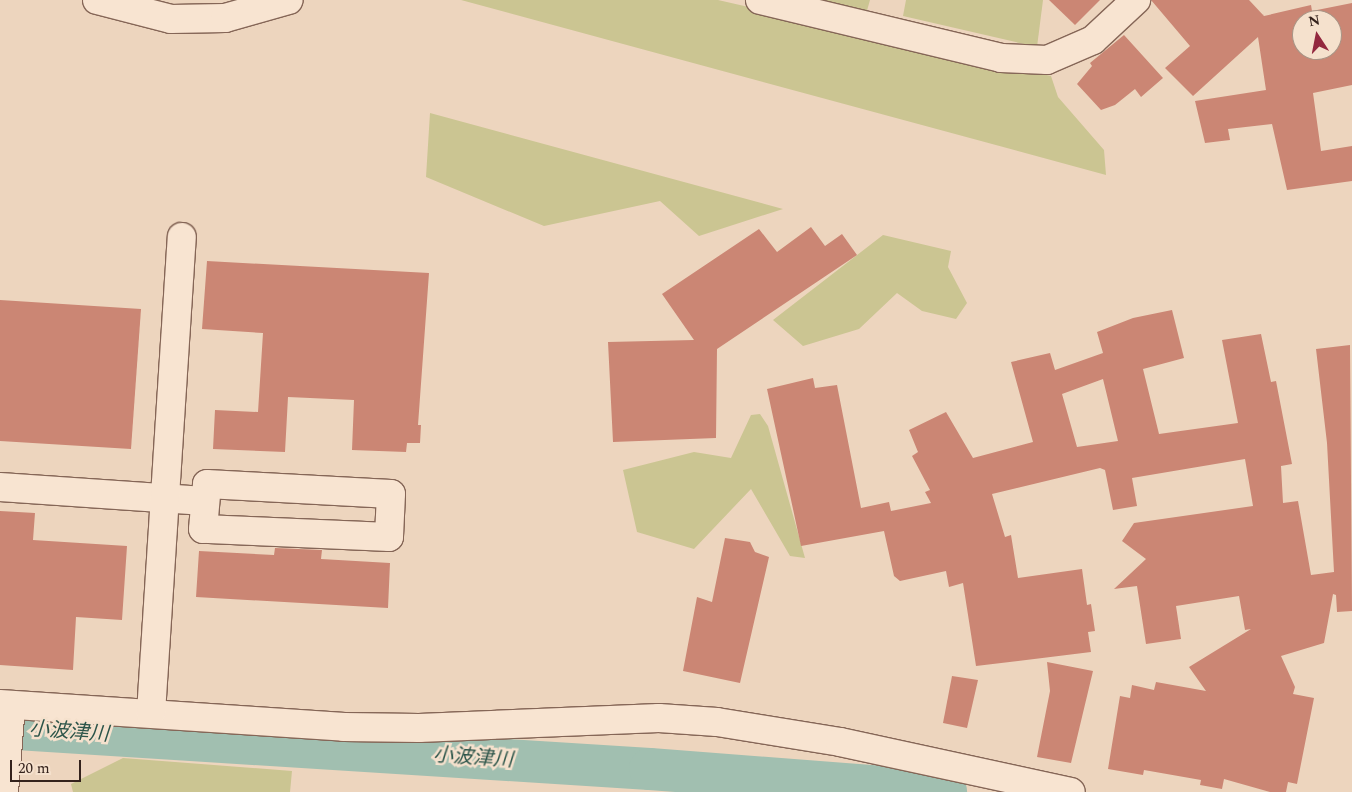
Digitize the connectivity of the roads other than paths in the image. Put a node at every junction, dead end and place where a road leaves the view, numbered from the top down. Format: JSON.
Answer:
{"nodes":[{"id":1,"x":97,"y":0,"type":"edge"},
{"id":2,"x":289,"y":0,"type":"edge"},
{"id":3,"x":760,"y":0,"type":"edge"},
{"id":4,"x":1136,"y":0,"type":"edge"},
{"id":5,"x":182,"y":237,"type":"dead end"},
{"id":6,"x":0,"y":487,"type":"edge"},
{"id":7,"x":164,"y":497,"type":"junction"},
{"id":8,"x":205,"y":501,"type":"junction"},
{"id":9,"x":7,"y":709,"type":"edge"},
{"id":10,"x":151,"y":713,"type":"junction"},
{"id":11,"x":4,"y":792,"type":"edge"},
{"id":12,"x":1071,"y":792,"type":"edge"}],
"edges":[{"from":1,"to":2,"type":"street"},
{"from":3,"to":4,"type":"street"},
{"from":5,"to":7,"type":"street"},
{"from":6,"to":7,"type":"street"},
{"from":7,"to":8,"type":"street"},
{"from":7,"to":10,"type":"street"},
{"from":8,"to":8,"type":"street"},
{"from":9,"to":10,"type":"street"},
{"from":9,"to":11,"type":"street"},
{"from":10,"to":12,"type":"street"}]}
